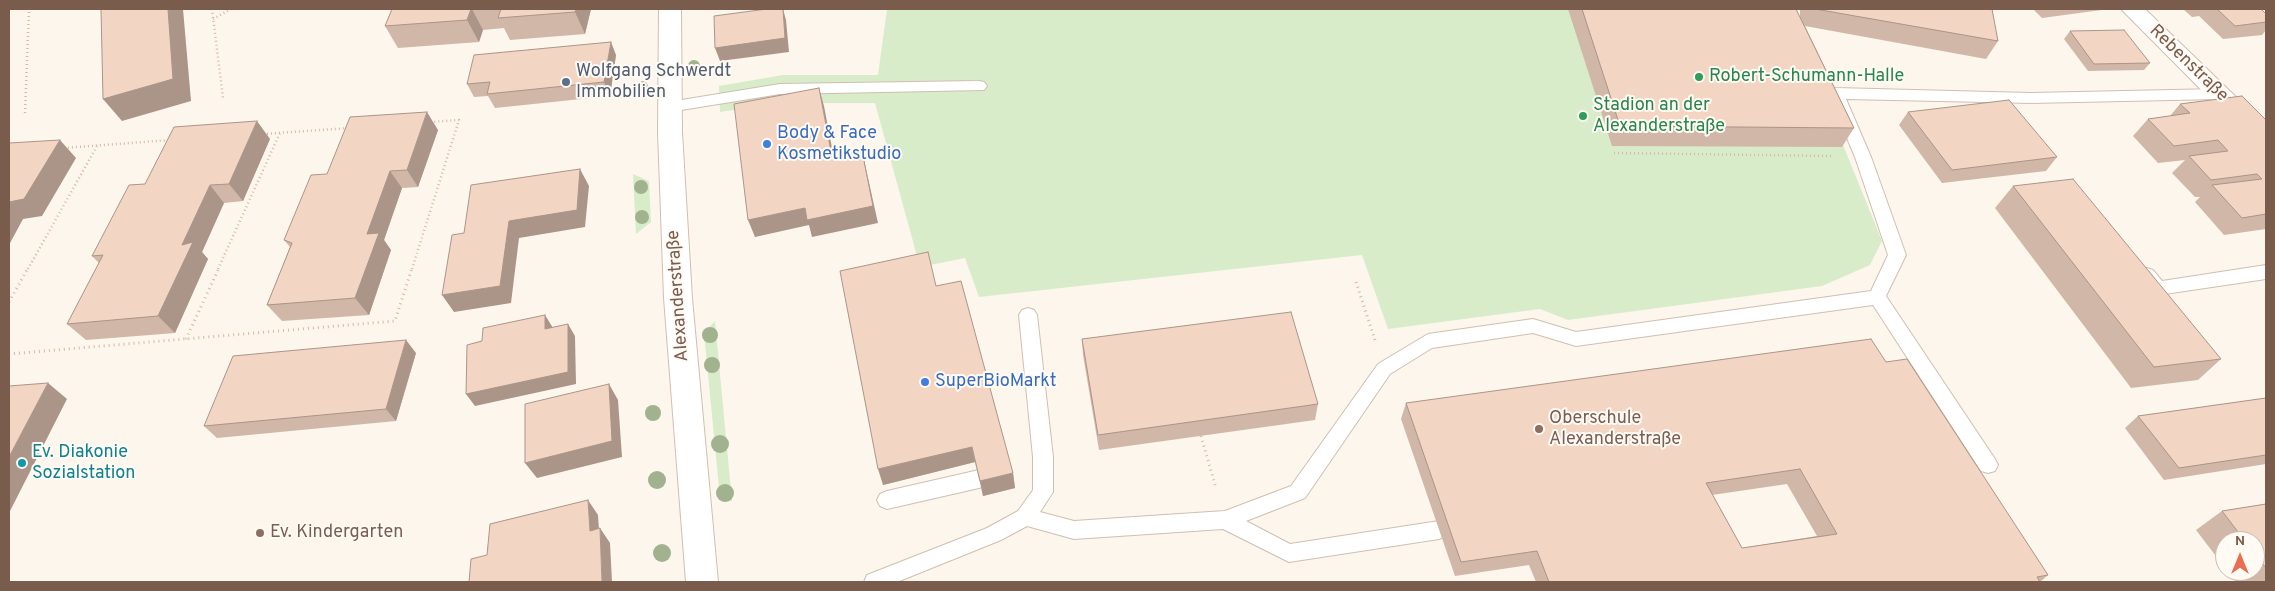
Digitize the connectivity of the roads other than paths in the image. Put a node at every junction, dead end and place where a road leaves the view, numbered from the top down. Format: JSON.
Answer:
{"nodes":[{"id":1,"x":670,"y":9,"type":"edge"},
{"id":2,"x":2132,"y":9,"type":"edge"},
{"id":3,"x":979,"y":86,"type":"dead end"},
{"id":4,"x":2219,"y":94,"type":"junction"},
{"id":5,"x":669,"y":107,"type":"junction"},
{"id":6,"x":2266,"y":140,"type":"edge"},
{"id":7,"x":2139,"y":266,"type":"edge"},
{"id":8,"x":2266,"y":272,"type":"edge"},
{"id":9,"x":1877,"y":297,"type":"junction"},
{"id":10,"x":1028,"y":314,"type":"dead end"},
{"id":11,"x":1988,"y":465,"type":"dead end"},
{"id":12,"x":979,"y":479,"type":"edge"},
{"id":13,"x":887,"y":500,"type":"dead end"},
{"id":14,"x":1026,"y":517,"type":"junction"},
{"id":15,"x":1225,"y":520,"type":"junction"},
{"id":16,"x":1439,"y":530,"type":"dead end"},
{"id":17,"x":702,"y":582,"type":"edge"},
{"id":18,"x":874,"y":582,"type":"edge"}],
"edges":[{"from":1,"to":5,"type":"street","name":"Alexanderstraße"},
{"from":2,"to":4,"type":"street","name":"Rebenstraße"},
{"from":3,"to":5,"type":"lane"},
{"from":4,"to":6,"type":"street","name":"Rebenstraße"},
{"from":4,"to":9,"type":"lane"},
{"from":5,"to":17,"type":"street","name":"Alexanderstraße"},
{"from":7,"to":8,"type":"lane"},
{"from":9,"to":11,"type":"lane"},
{"from":9,"to":15,"type":"lane"},
{"from":10,"to":14,"type":"lane"},
{"from":12,"to":13,"type":"lane"},
{"from":14,"to":15,"type":"lane"},
{"from":14,"to":18,"type":"lane"},
{"from":15,"to":16,"type":"lane"}]}
